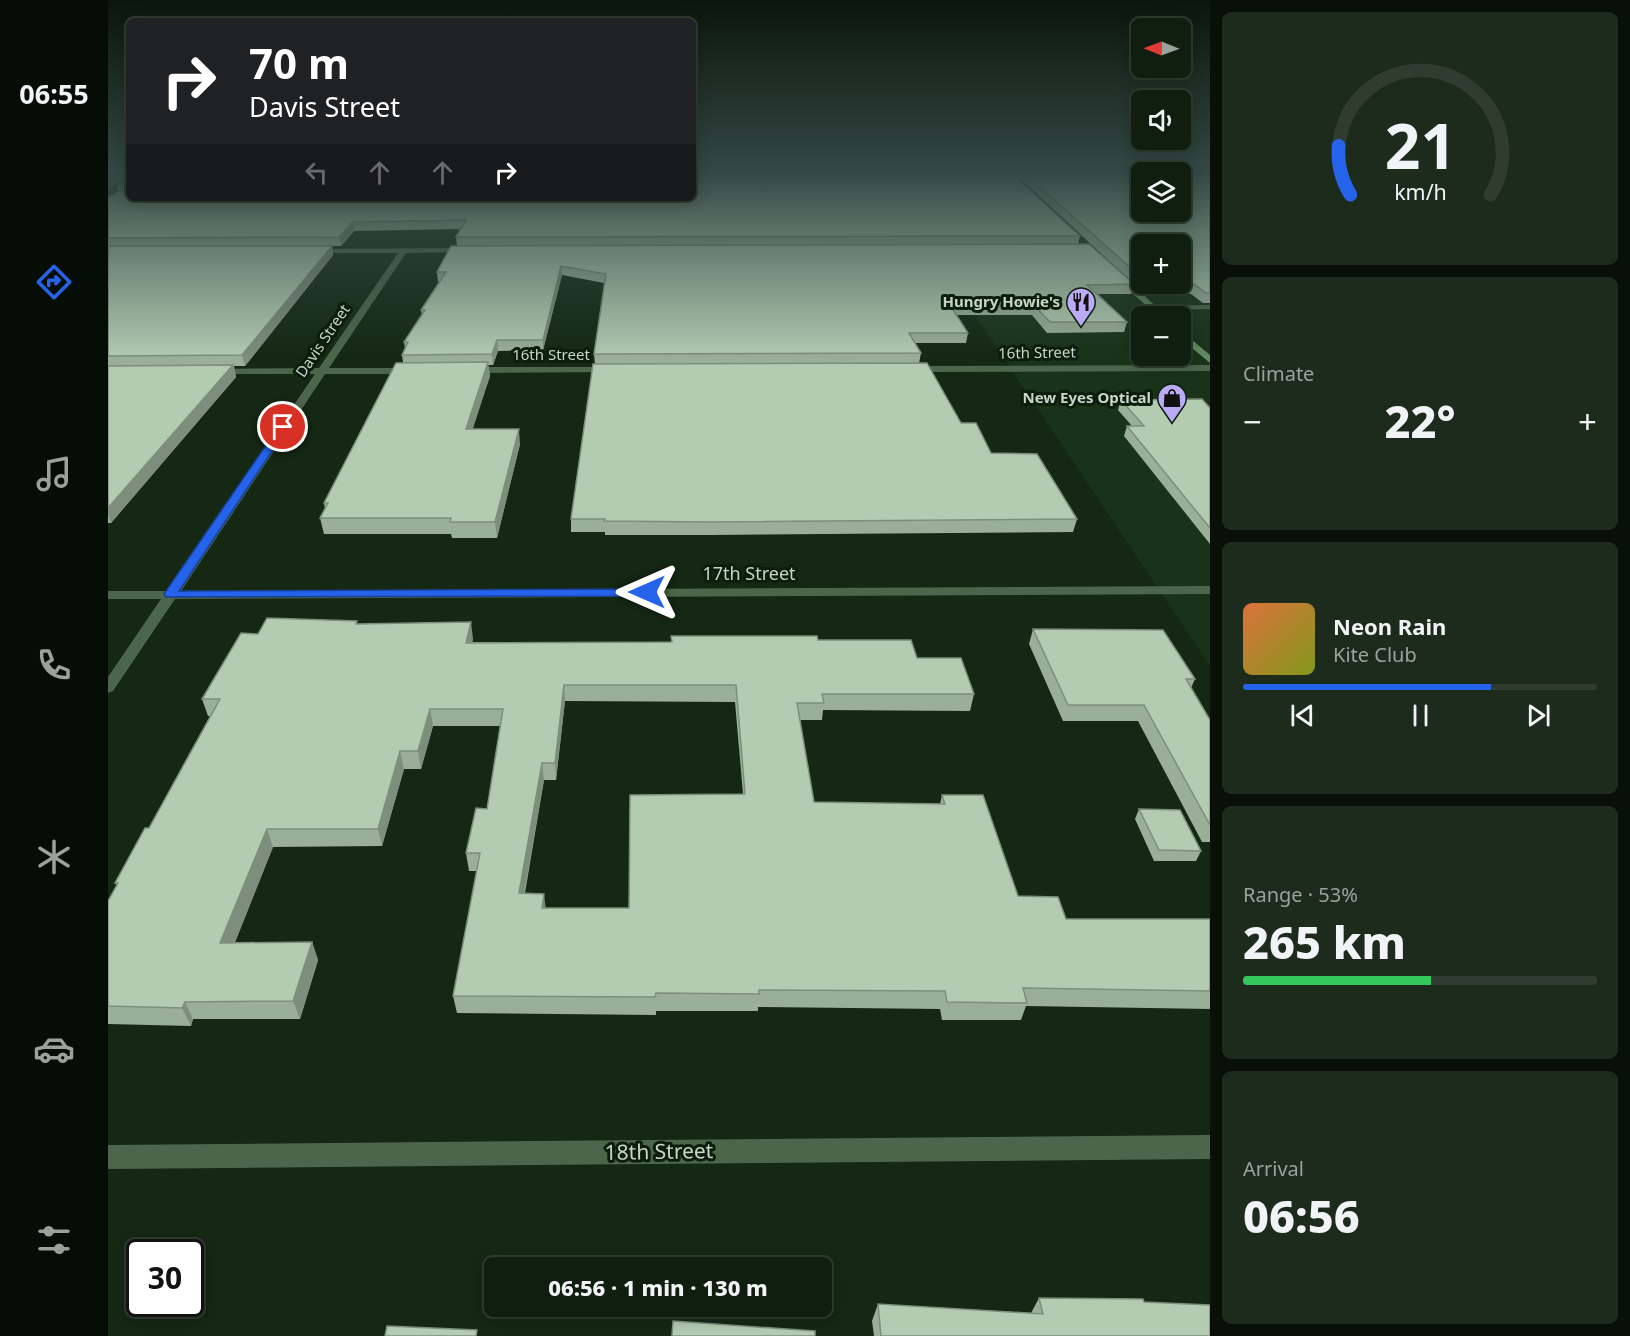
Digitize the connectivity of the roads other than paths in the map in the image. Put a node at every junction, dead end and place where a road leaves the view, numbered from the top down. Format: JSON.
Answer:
{"nodes":[{"id":1,"x":478,"y":250,"type":"edge"},
{"id":2,"x":308,"y":251,"type":"edge"},
{"id":3,"x":403,"y":251,"type":"junction"},
{"id":4,"x":1111,"y":269,"type":"edge"},
{"id":5,"x":1151,"y":306,"type":"edge"},
{"id":6,"x":1191,"y":307,"type":"edge"},
{"id":7,"x":1210,"y":307,"type":"edge"},
{"id":8,"x":1191,"y":343,"type":"edge"},
{"id":9,"x":1210,"y":360,"type":"edge"},
{"id":10,"x":1210,"y":368,"type":"edge"},
{"id":11,"x":902,"y":369,"type":"edge"},
{"id":12,"x":463,"y":370,"type":"edge"},
{"id":13,"x":626,"y":370,"type":"edge"},
{"id":14,"x":203,"y":371,"type":"edge"},
{"id":15,"x":321,"y":371,"type":"junction"},
{"id":16,"x":417,"y":371,"type":"edge"},
{"id":17,"x":1210,"y":590,"type":"edge"},
{"id":18,"x":171,"y":594,"type":"junction"},
{"id":19,"x":108,"y":595,"type":"edge"},
{"id":20,"x":108,"y":688,"type":"edge"},
{"id":21,"x":1210,"y":1147,"type":"edge"},
{"id":22,"x":108,"y":1157,"type":"edge"}],
"edges":[{"from":1,"to":3,"type":"street"},
{"from":2,"to":3,"type":"street"},
{"from":3,"to":15,"type":"street","name":"Davis Street"},
{"from":4,"to":5,"type":"main road"},
{"from":6,"to":7,"type":"street"},
{"from":8,"to":9,"type":"main road"},
{"from":10,"to":11,"type":"street","name":"16th Street"},
{"from":12,"to":13,"type":"street","name":"16th Street"},
{"from":14,"to":15,"type":"street"},
{"from":15,"to":16,"type":"street"},
{"from":15,"to":18,"type":"street","name":"Davis Street"},
{"from":17,"to":18,"type":"street","name":"17th Street"},
{"from":18,"to":19,"type":"street","name":"17th Street"},
{"from":18,"to":20,"type":"street","name":"Davis Street"},
{"from":21,"to":22,"type":"street","name":"18th Street"}]}
